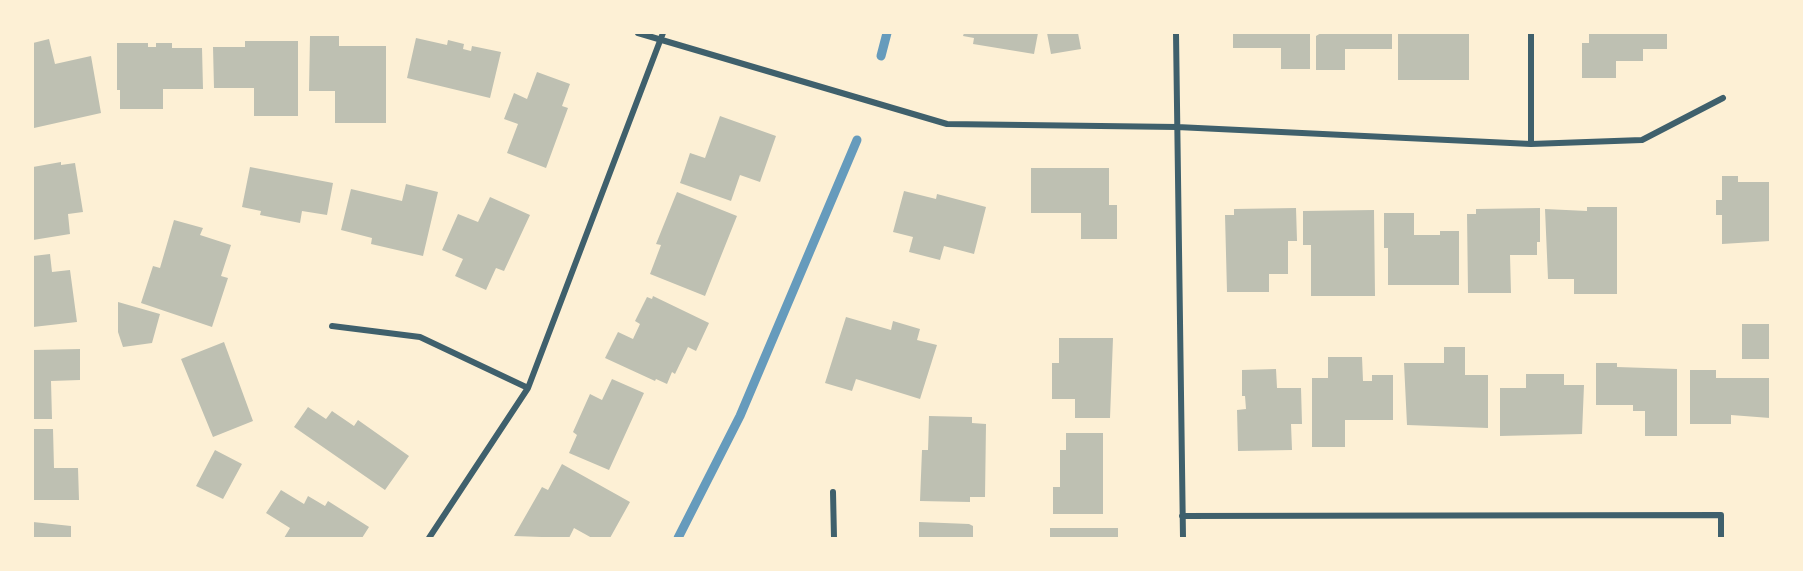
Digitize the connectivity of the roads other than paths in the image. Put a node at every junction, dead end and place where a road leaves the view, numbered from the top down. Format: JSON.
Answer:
{"nodes":[{"id":1,"x":638,"y":33,"type":"edge"},
{"id":2,"x":1176,"y":33,"type":"edge"},
{"id":3,"x":1530,"y":33,"type":"edge"},
{"id":4,"x":662,"y":37,"type":"edge"},
{"id":5,"x":1723,"y":98,"type":"dead end"},
{"id":6,"x":1177,"y":128,"type":"junction"},
{"id":7,"x":1531,"y":144,"type":"junction"},
{"id":8,"x":332,"y":326,"type":"dead end"},
{"id":9,"x":528,"y":388,"type":"junction"},
{"id":10,"x":833,"y":492,"type":"dead end"},
{"id":11,"x":1182,"y":516,"type":"junction"},
{"id":12,"x":429,"y":538,"type":"edge"},
{"id":13,"x":834,"y":538,"type":"edge"},
{"id":14,"x":1183,"y":538,"type":"edge"},
{"id":15,"x":1721,"y":538,"type":"edge"}],
"edges":[{"from":1,"to":4,"type":"street"},
{"from":2,"to":6,"type":"street"},
{"from":3,"to":7,"type":"street"},
{"from":4,"to":6,"type":"street"},
{"from":4,"to":9,"type":"street"},
{"from":5,"to":7,"type":"street"},
{"from":6,"to":7,"type":"street"},
{"from":6,"to":11,"type":"street"},
{"from":8,"to":9,"type":"street"},
{"from":9,"to":12,"type":"street"},
{"from":10,"to":13,"type":"street"},
{"from":11,"to":14,"type":"street"},
{"from":11,"to":15,"type":"street"}]}
